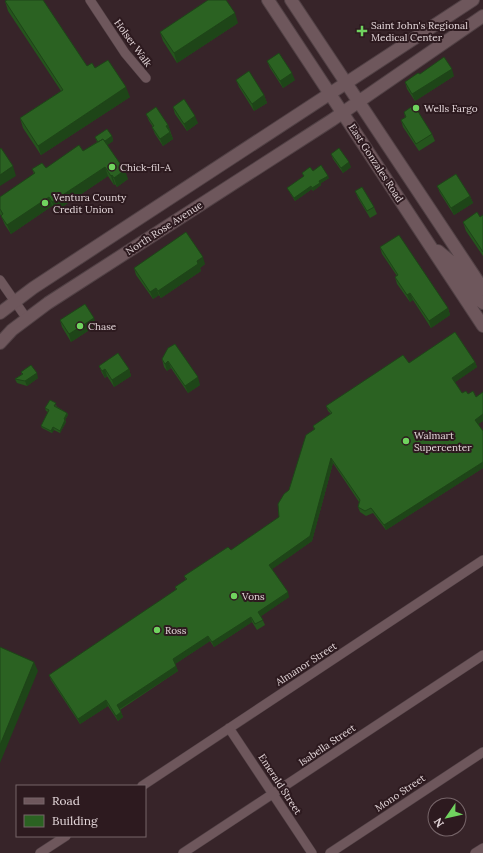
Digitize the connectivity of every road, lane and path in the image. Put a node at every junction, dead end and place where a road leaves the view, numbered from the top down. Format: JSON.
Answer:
{"nodes":[{"id":1,"x":90,"y":0,"type":"edge"},
{"id":2,"x":268,"y":0,"type":"edge"},
{"id":3,"x":291,"y":0,"type":"edge"},
{"id":4,"x":473,"y":0,"type":"edge"},
{"id":5,"x":483,"y":16,"type":"edge"},
{"id":6,"x":146,"y":78,"type":"dead end"},
{"id":7,"x":347,"y":83,"type":"junction"},
{"id":8,"x":330,"y":94,"type":"junction"},
{"id":9,"x":359,"y":101,"type":"junction"},
{"id":10,"x":343,"y":113,"type":"junction"},
{"id":11,"x":429,"y":244,"type":"junction"},
{"id":12,"x":0,"y":280,"type":"edge"},
{"id":13,"x":483,"y":289,"type":"edge"},
{"id":14,"x":14,"y":302,"type":"junction"},
{"id":15,"x":483,"y":303,"type":"edge"},
{"id":16,"x":479,"y":312,"type":"edge"},
{"id":17,"x":0,"y":314,"type":"edge"},
{"id":18,"x":27,"y":319,"type":"junction"},
{"id":19,"x":483,"y":326,"type":"edge"},
{"id":20,"x":0,"y":343,"type":"edge"},
{"id":21,"x":483,"y":560,"type":"edge"},
{"id":22,"x":483,"y":655,"type":"edge"},
{"id":23,"x":229,"y":728,"type":"junction"},
{"id":24,"x":483,"y":752,"type":"edge"},
{"id":25,"x":144,"y":785,"type":"edge"},
{"id":26,"x":273,"y":794,"type":"junction"},
{"id":27,"x":64,"y":837,"type":"edge"},
{"id":28,"x":40,"y":853,"type":"edge"},
{"id":29,"x":184,"y":853,"type":"edge"},
{"id":30,"x":312,"y":853,"type":"edge"},
{"id":31,"x":330,"y":853,"type":"edge"}],
"edges":[{"from":1,"to":6,"type":"street","name":"Holser Walk"},
{"from":2,"to":8,"type":"main road","name":"East Gonzales Road"},
{"from":3,"to":7,"type":"main road","name":"East Gonzales Road"},
{"from":4,"to":7,"type":"main road"},
{"from":5,"to":9,"type":"main road","name":"North Rose Avenue"},
{"from":7,"to":8,"type":"main road"},
{"from":7,"to":9,"type":"main road","name":"East Gonzales Road"},
{"from":8,"to":10,"type":"main road","name":"East Gonzales Road"},
{"from":8,"to":14,"type":"main road"},
{"from":9,"to":10,"type":"main road","name":"North Rose Avenue"},
{"from":9,"to":13,"type":"main road","name":"East Gonzales Road"},
{"from":10,"to":11,"type":"main road","name":"East Gonzales Road"},
{"from":10,"to":18,"type":"main road","name":"North Rose Avenue"},
{"from":11,"to":15,"type":"main road"},
{"from":11,"to":16,"type":"main road","name":"East Gonzales Road"},
{"from":12,"to":14,"type":"street"},
{"from":14,"to":17,"type":"main road"},
{"from":14,"to":18,"type":"street"},
{"from":16,"to":19,"type":"main road","name":"East Gonzales Road"},
{"from":18,"to":20,"type":"main road","name":"North Rose Avenue"},
{"from":21,"to":23,"type":"street","name":"Almanor Street"},
{"from":22,"to":26,"type":"street","name":"Isabella Street"},
{"from":23,"to":25,"type":"street","name":"Almanor Street"},
{"from":23,"to":26,"type":"street","name":"Emerald Street"},
{"from":24,"to":31,"type":"street","name":"Mono Street"},
{"from":26,"to":29,"type":"street","name":"Isabella Street"},
{"from":26,"to":30,"type":"street","name":"Emerald Street"},
{"from":27,"to":28,"type":"street"}]}
